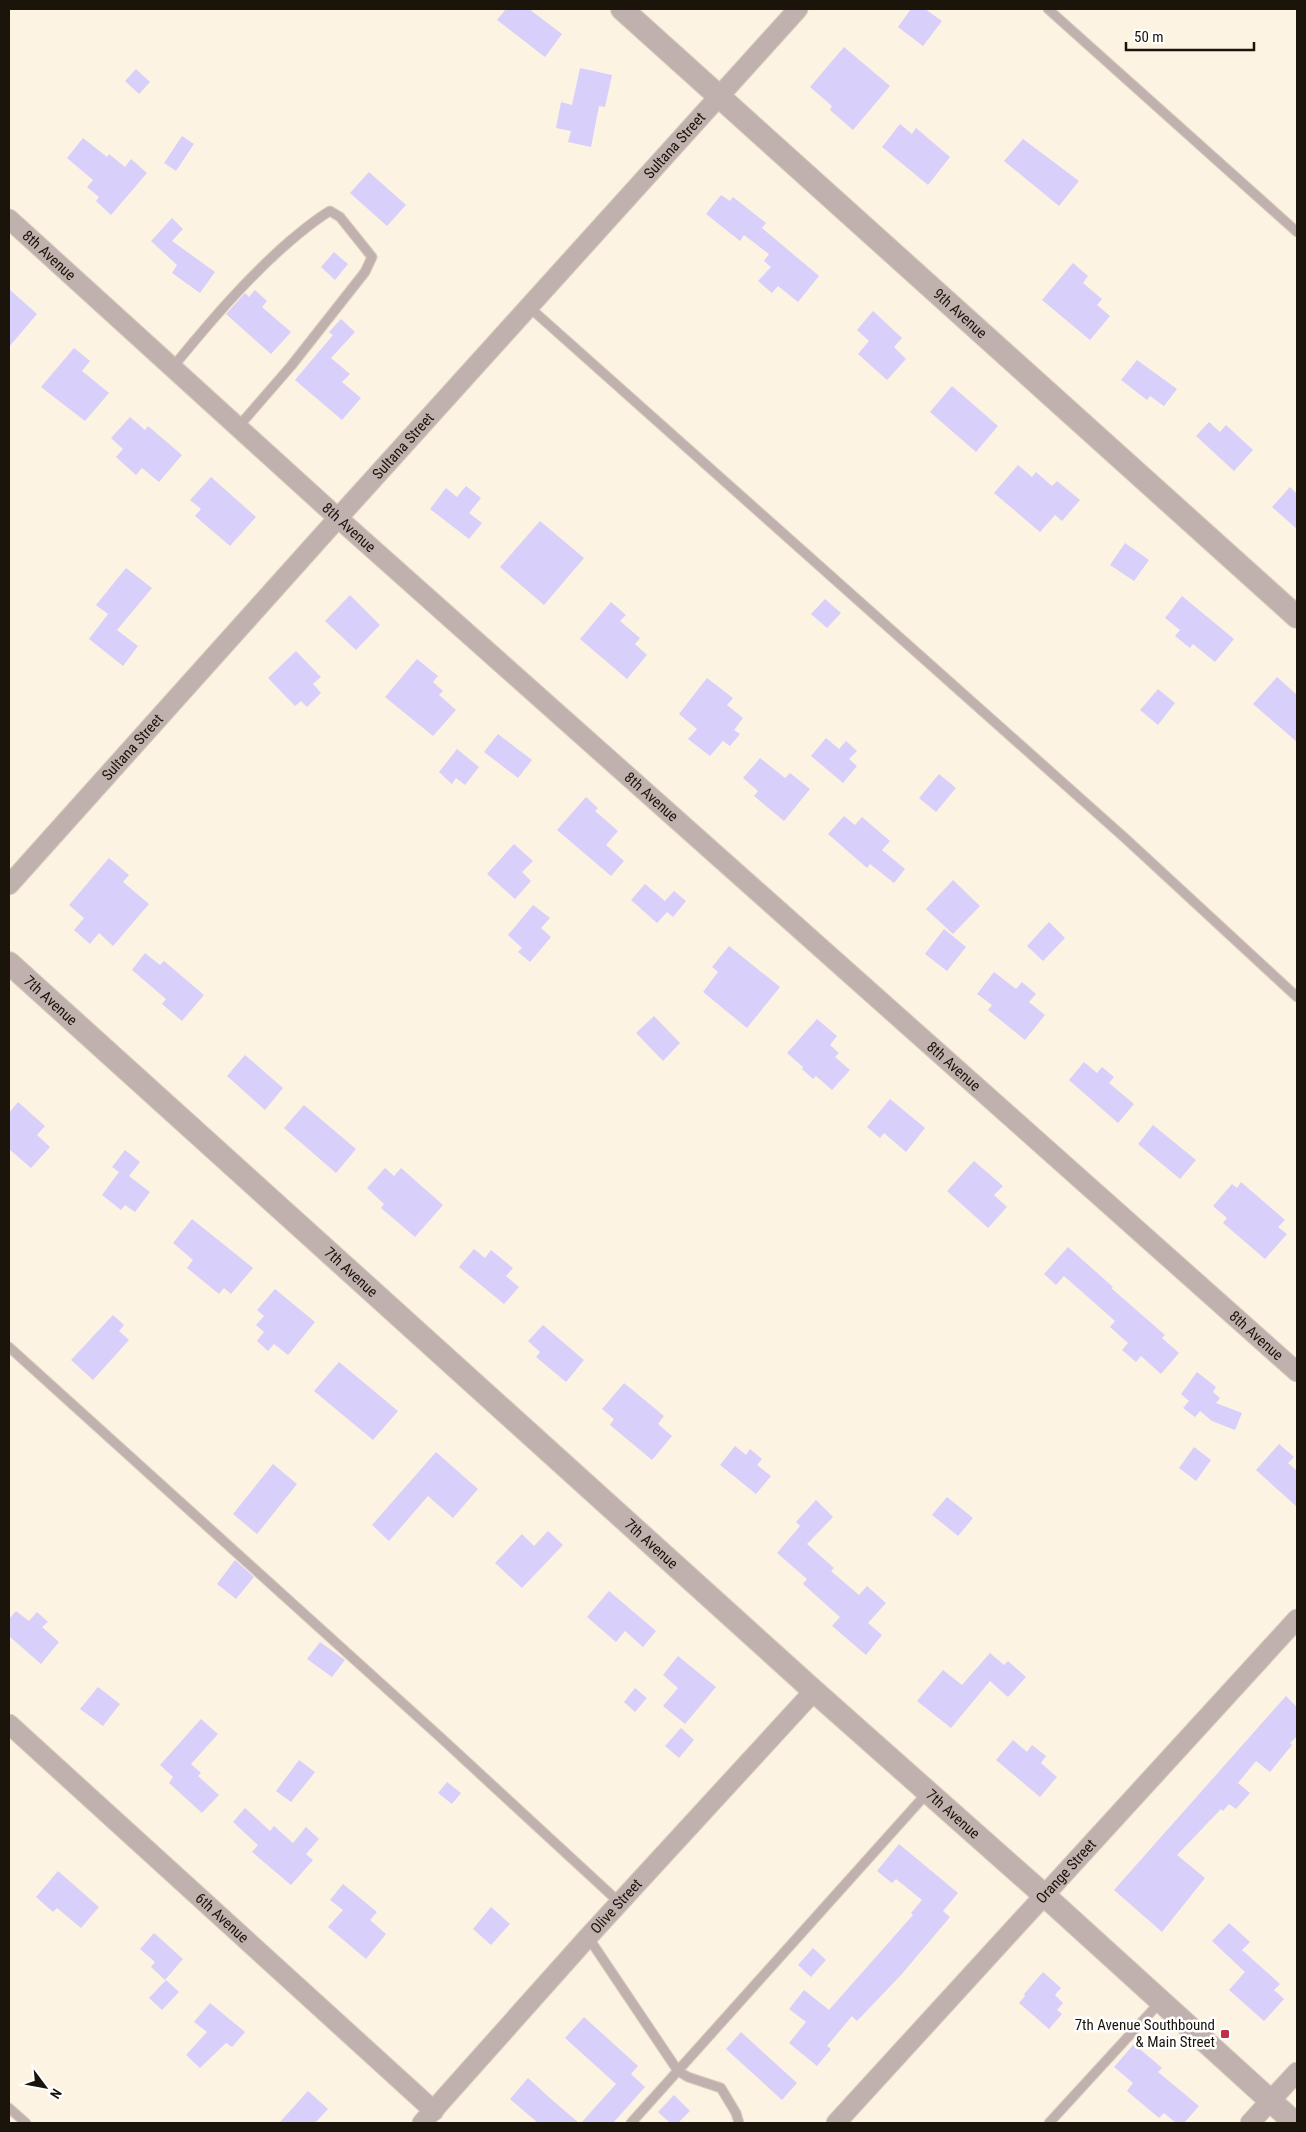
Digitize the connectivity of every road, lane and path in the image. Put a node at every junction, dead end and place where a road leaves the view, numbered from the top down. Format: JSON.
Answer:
{"nodes":[{"id":1,"x":622,"y":9,"type":"edge"},
{"id":2,"x":798,"y":9,"type":"edge"},
{"id":3,"x":1048,"y":9,"type":"edge"},
{"id":4,"x":720,"y":97,"type":"junction"},
{"id":5,"x":9,"y":219,"type":"edge"},
{"id":6,"x":1297,"y":232,"type":"edge"},
{"id":7,"x":529,"y":307,"type":"junction"},
{"id":8,"x":172,"y":368,"type":"junction"},
{"id":9,"x":238,"y":427,"type":"junction"},
{"id":10,"x":338,"y":518,"type":"junction"},
{"id":11,"x":1297,"y":617,"type":"edge"},
{"id":12,"x":9,"y":885,"type":"edge"},
{"id":13,"x":9,"y":963,"type":"edge"},
{"id":14,"x":1297,"y":997,"type":"edge"},
{"id":15,"x":9,"y":1348,"type":"edge"},
{"id":16,"x":1297,"y":1372,"type":"edge"},
{"id":17,"x":1297,"y":1619,"type":"edge"},
{"id":18,"x":814,"y":1691,"type":"junction"},
{"id":19,"x":9,"y":1724,"type":"edge"},
{"id":20,"x":929,"y":1792,"type":"junction"},
{"id":21,"x":1044,"y":1895,"type":"junction"},
{"id":22,"x":620,"y":1903,"type":"junction"},
{"id":23,"x":588,"y":1937,"type":"junction"},
{"id":24,"x":1161,"y":2001,"type":"junction"},
{"id":25,"x":678,"y":2071,"type":"junction"},
{"id":26,"x":1297,"y":2072,"type":"edge"},
{"id":27,"x":1270,"y":2101,"type":"junction"},
{"id":28,"x":9,"y":2108,"type":"edge"},
{"id":29,"x":428,"y":2117,"type":"edge"},
{"id":30,"x":26,"y":2123,"type":"edge"},
{"id":31,"x":631,"y":2123,"type":"edge"},
{"id":32,"x":739,"y":2123,"type":"edge"},
{"id":33,"x":836,"y":2123,"type":"edge"},
{"id":34,"x":1049,"y":2123,"type":"edge"},
{"id":35,"x":1250,"y":2123,"type":"edge"},
{"id":36,"x":1295,"y":2123,"type":"edge"}],
"edges":[{"from":1,"to":4,"type":"street","name":"9th Avenue"},
{"from":2,"to":4,"type":"street","name":"Sultana Street"},
{"from":3,"to":6,"type":"lane"},
{"from":4,"to":7,"type":"street","name":"Sultana Street"},
{"from":4,"to":11,"type":"street","name":"9th Avenue"},
{"from":5,"to":8,"type":"street","name":"8th Avenue"},
{"from":7,"to":10,"type":"street","name":"Sultana Street"},
{"from":7,"to":14,"type":"lane"},
{"from":8,"to":9,"type":"street","name":"8th Avenue"},
{"from":8,"to":9,"type":"lane"},
{"from":9,"to":10,"type":"street","name":"8th Avenue"},
{"from":10,"to":12,"type":"street","name":"Sultana Street"},
{"from":10,"to":16,"type":"street","name":"8th Avenue"},
{"from":13,"to":18,"type":"street","name":"7th Avenue"},
{"from":15,"to":22,"type":"lane"},
{"from":17,"to":21,"type":"street","name":"Orange Street"},
{"from":18,"to":20,"type":"street","name":"7th Avenue"},
{"from":18,"to":22,"type":"street","name":"Olive Street"},
{"from":19,"to":29,"type":"street","name":"6th Avenue"},
{"from":20,"to":21,"type":"street","name":"7th Avenue"},
{"from":20,"to":25,"type":"lane"},
{"from":21,"to":24,"type":"street","name":"7th Avenue"},
{"from":21,"to":33,"type":"street","name":"Orange Street"},
{"from":22,"to":23,"type":"street","name":"Olive Street"},
{"from":23,"to":25,"type":"lane"},
{"from":23,"to":29,"type":"street","name":"Olive Street"},
{"from":24,"to":27,"type":"street","name":"7th Avenue"},
{"from":24,"to":34,"type":"lane"},
{"from":25,"to":31,"type":"lane"},
{"from":25,"to":32,"type":"lane"},
{"from":26,"to":27,"type":"street"},
{"from":27,"to":35,"type":"street"},
{"from":27,"to":36,"type":"street","name":"7th Avenue"},
{"from":28,"to":30,"type":"lane"}]}
